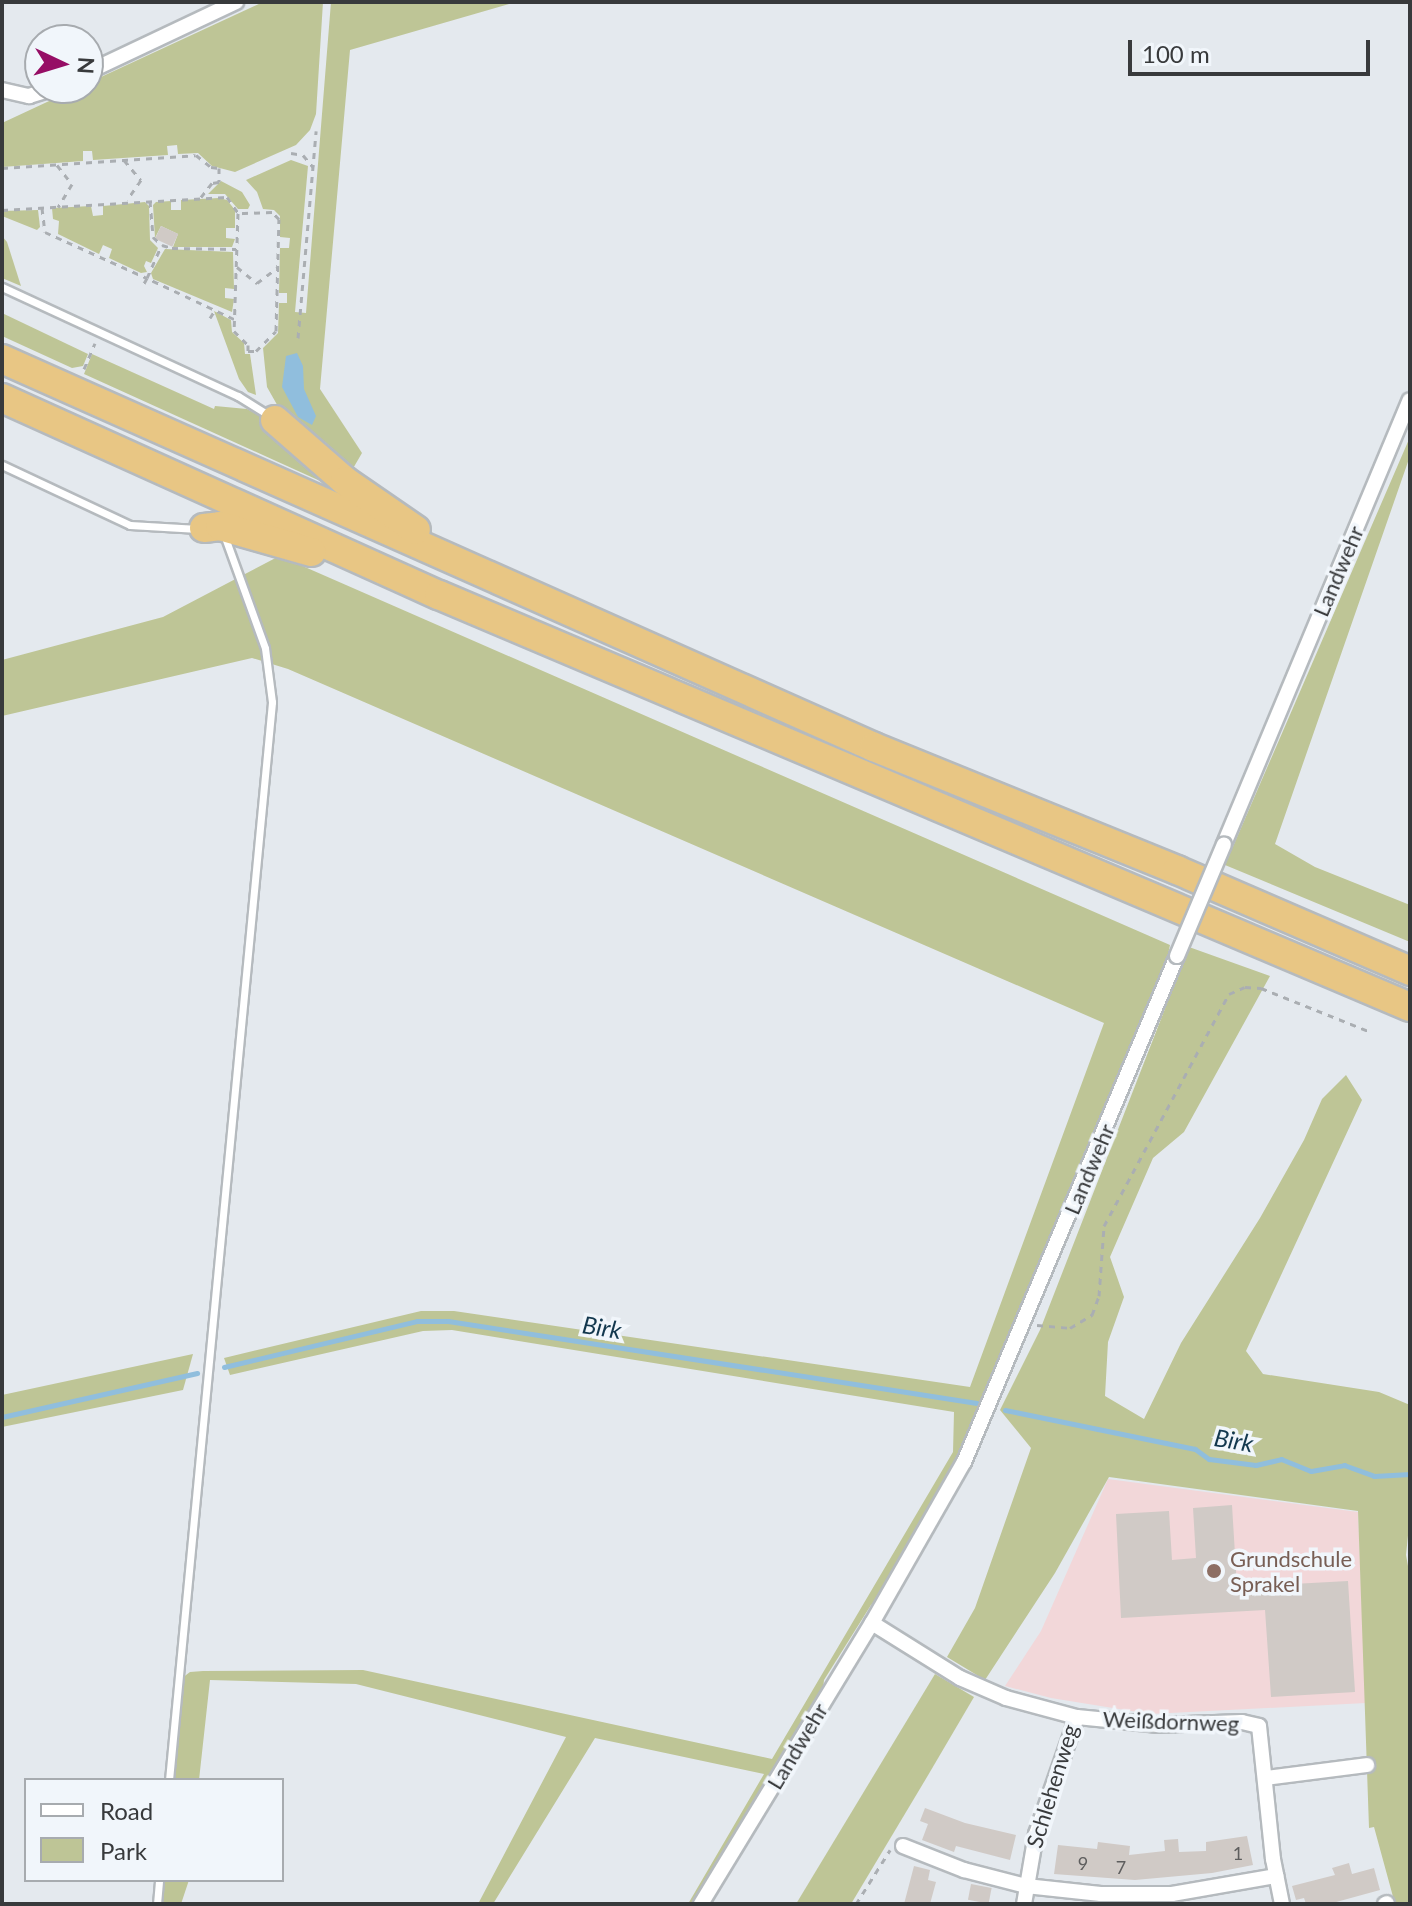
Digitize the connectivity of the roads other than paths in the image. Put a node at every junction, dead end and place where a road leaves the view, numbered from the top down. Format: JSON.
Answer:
{"nodes":[{"id":1,"x":236,"y":2,"type":"edge"},
{"id":2,"x":104,"y":64,"type":"edge"},
{"id":3,"x":2,"y":90,"type":"edge"},
{"id":4,"x":24,"y":96,"type":"edge"},
{"id":5,"x":2,"y":287,"type":"edge"},
{"id":6,"x":2,"y":359,"type":"edge"},
{"id":7,"x":2,"y":398,"type":"edge"},
{"id":8,"x":1410,"y":400,"type":"edge"},
{"id":9,"x":275,"y":420,"type":"joint"},
{"id":10,"x":2,"y":465,"type":"edge"},
{"id":11,"x":212,"y":527,"type":"junction"},
{"id":12,"x":449,"y":560,"type":"junction"},
{"id":13,"x":439,"y":595,"type":"junction"},
{"id":14,"x":1410,"y":971,"type":"edge"},
{"id":15,"x":1410,"y":1007,"type":"edge"},
{"id":16,"x":872,"y":1623,"type":"junction"},
{"id":17,"x":1077,"y":1717,"type":"junction"},
{"id":18,"x":1367,"y":1765,"type":"dead end"},
{"id":19,"x":169,"y":1778,"type":"edge"},
{"id":20,"x":1266,"y":1778,"type":"junction"},
{"id":21,"x":899,"y":1844,"type":"road end"},
{"id":22,"x":1276,"y":1876,"type":"junction"},
{"id":23,"x":159,"y":1882,"type":"edge"},
{"id":24,"x":1026,"y":1886,"type":"junction"},
{"id":25,"x":157,"y":1904,"type":"edge"},
{"id":26,"x":701,"y":1904,"type":"edge"},
{"id":27,"x":1024,"y":1904,"type":"edge"},
{"id":28,"x":1282,"y":1904,"type":"edge"}],
"edges":[{"from":1,"to":2,"type":"street"},
{"from":3,"to":4,"type":"street"},
{"from":5,"to":9,"type":"lane"},
{"from":6,"to":12,"type":"highway"},
{"from":7,"to":13,"type":"highway"},
{"from":8,"to":16,"type":"street","name":"Landwehr","bridge":true},
{"from":9,"to":12,"type":"highway"},
{"from":10,"to":11,"type":"lane"},
{"from":11,"to":13,"type":"highway"},
{"from":11,"to":19,"type":"lane"},
{"from":12,"to":14,"type":"highway"},
{"from":13,"to":15,"type":"highway"},
{"from":16,"to":17,"type":"street","name":"Schlehenweg"},
{"from":16,"to":26,"type":"street","name":"Landwehr"},
{"from":17,"to":20,"type":"street","name":"Weißdornweg"},
{"from":17,"to":24,"type":"street","name":"Schlehenweg"},
{"from":18,"to":20,"type":"street"},
{"from":20,"to":22,"type":"street","name":"Weißdornweg"},
{"from":21,"to":24,"type":"street"},
{"from":22,"to":24,"type":"street"},
{"from":22,"to":28,"type":"street","name":"Weißdornweg"},
{"from":23,"to":25,"type":"lane"},
{"from":24,"to":27,"type":"street","name":"Schlehenweg"}]}
